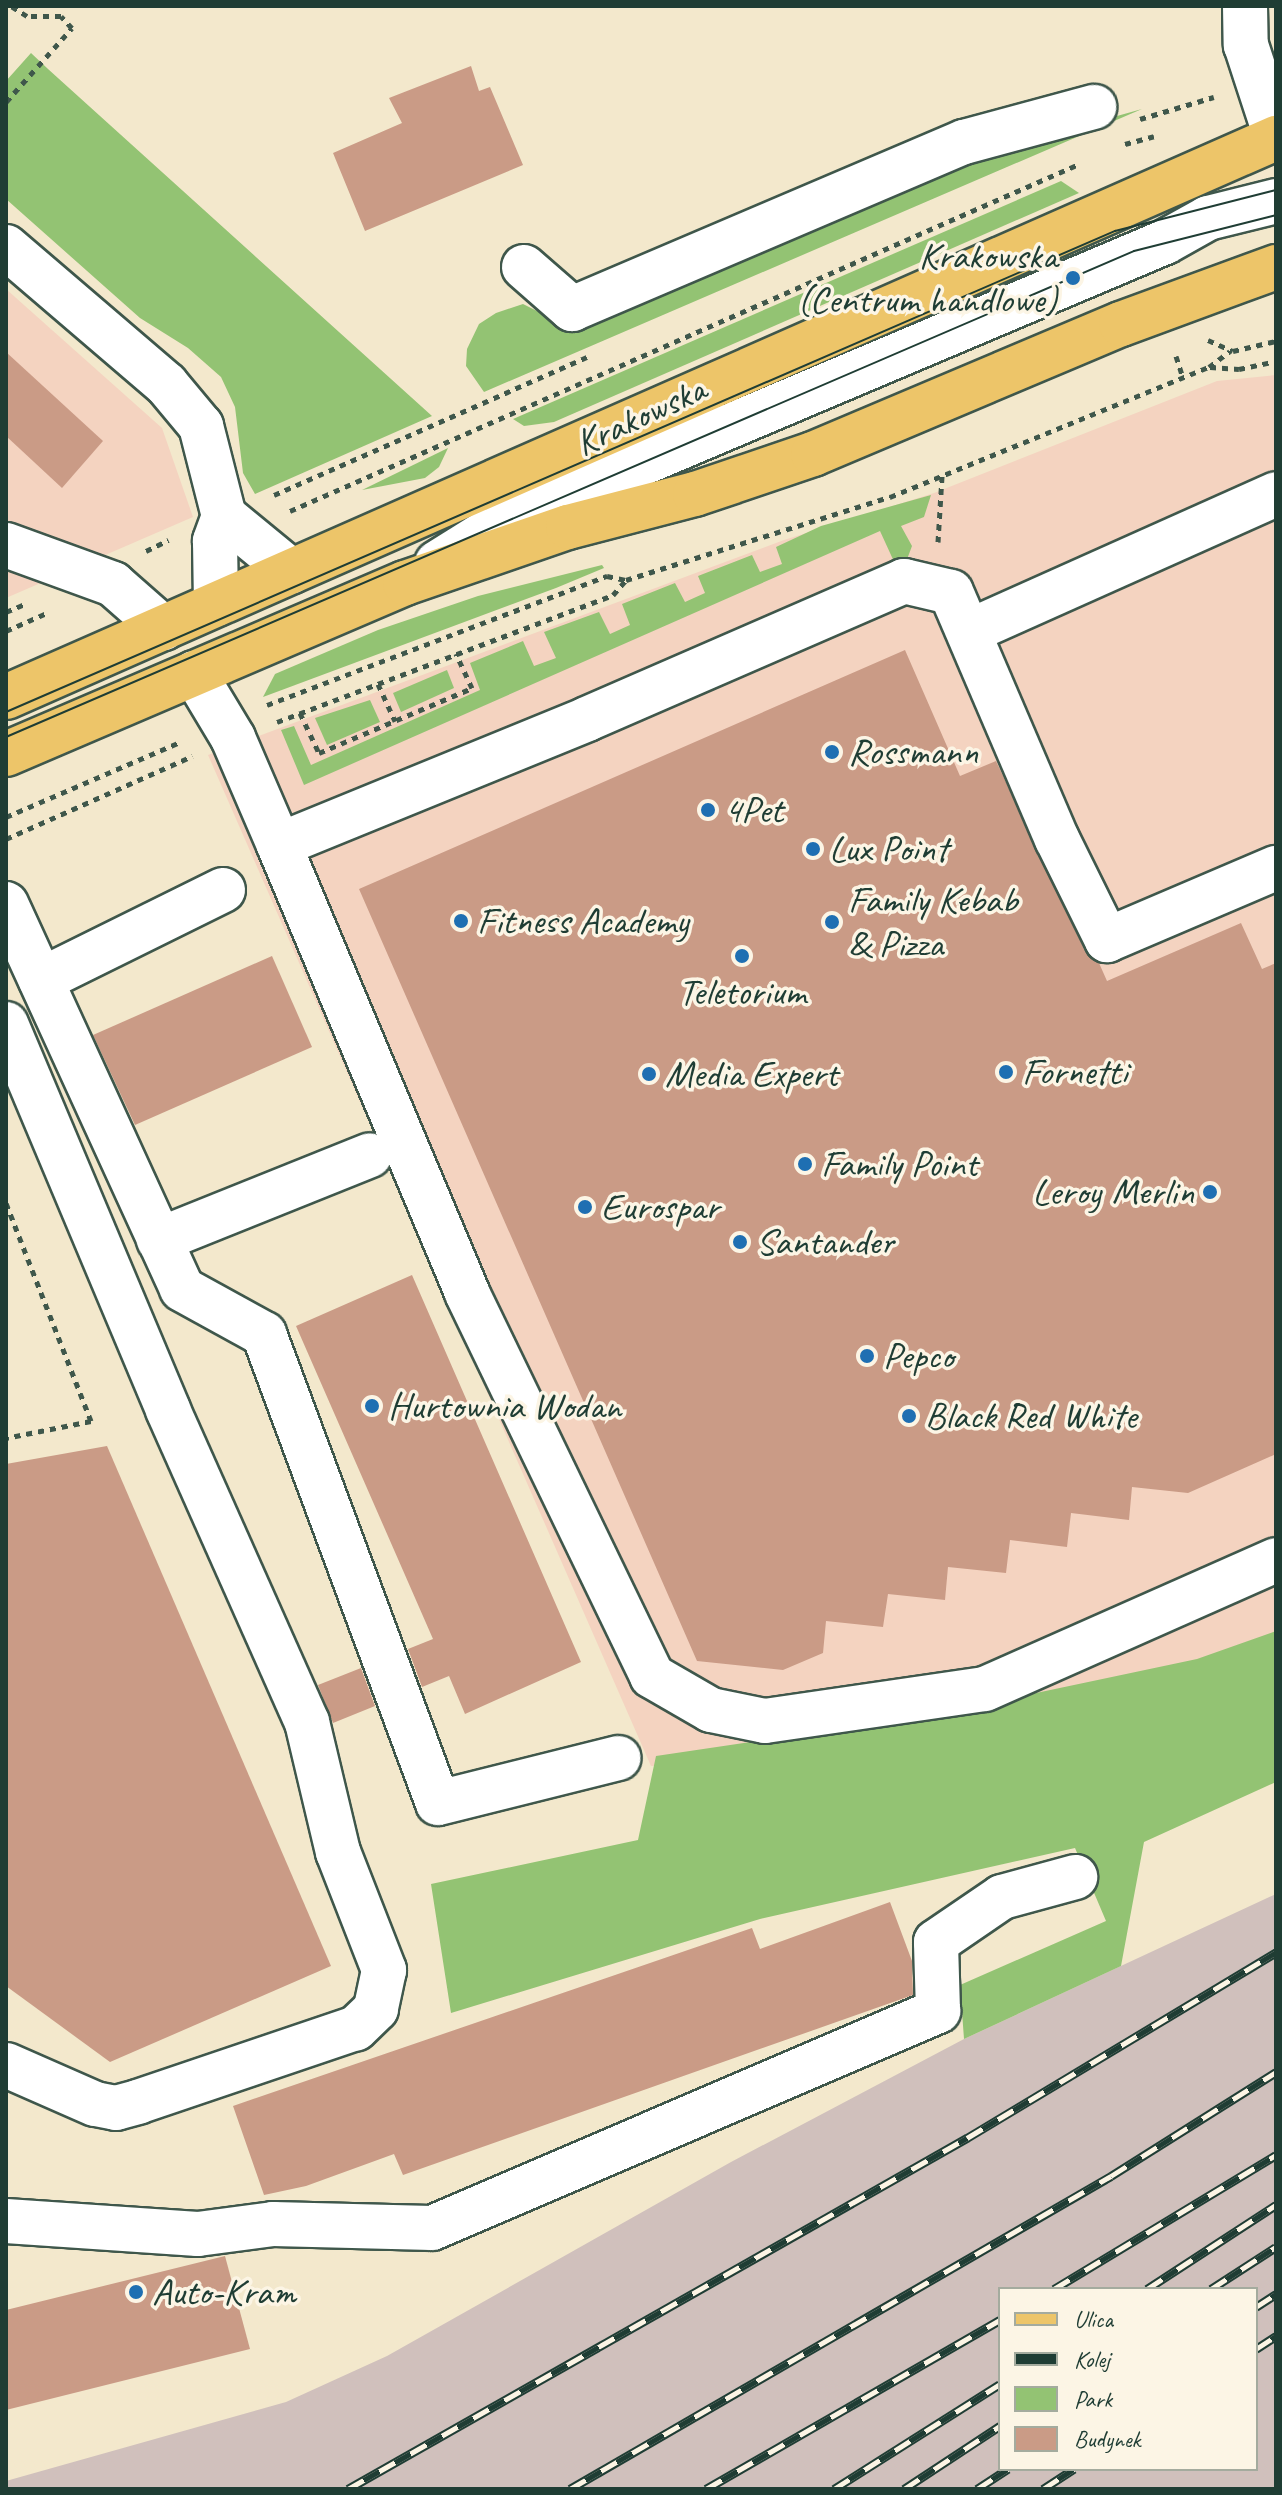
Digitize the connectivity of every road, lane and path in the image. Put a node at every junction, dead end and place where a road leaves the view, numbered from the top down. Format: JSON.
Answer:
{"nodes":[{"id":1,"x":11,"y":6,"type":"edge"},
{"id":2,"x":1255,"y":25,"type":"edge"},
{"id":3,"x":1220,"y":96,"type":"dead end"},
{"id":4,"x":6,"y":102,"type":"edge"},
{"id":5,"x":1114,"y":114,"type":"joint"},
{"id":6,"x":1160,"y":134,"type":"dead end"},
{"id":7,"x":1276,"y":138,"type":"edge"},
{"id":8,"x":1111,"y":150,"type":"dead end"},
{"id":9,"x":1084,"y":162,"type":"dead end"},
{"id":10,"x":1156,"y":188,"type":"junction"},
{"id":11,"x":1276,"y":201,"type":"edge"},
{"id":12,"x":1208,"y":218,"type":"junction"},
{"id":13,"x":6,"y":247,"type":"edge"},
{"id":14,"x":524,"y":267,"type":"dead end"},
{"id":15,"x":1276,"y":267,"type":"edge"},
{"id":16,"x":1207,"y":339,"type":"dead end"},
{"id":17,"x":1276,"y":341,"type":"edge"},
{"id":18,"x":1230,"y":351,"type":"junction"},
{"id":19,"x":1174,"y":353,"type":"dead end"},
{"id":20,"x":1276,"y":361,"type":"edge"},
{"id":21,"x":1209,"y":367,"type":"junction"},
{"id":22,"x":1183,"y":377,"type":"junction"},
{"id":23,"x":487,"y":401,"type":"dead end"},
{"id":24,"x":942,"y":476,"type":"junction"},
{"id":25,"x":1276,"y":494,"type":"edge"},
{"id":26,"x":285,"y":513,"type":"dead end"},
{"id":27,"x":224,"y":516,"type":"junction"},
{"id":28,"x":177,"y":536,"type":"dead end"},
{"id":29,"x":938,"y":543,"type":"dead end"},
{"id":30,"x":6,"y":545,"type":"edge"},
{"id":31,"x":138,"y":555,"type":"dead end"},
{"id":32,"x":291,"y":571,"type":"junction"},
{"id":33,"x":626,"y":580,"type":"junction"},
{"id":34,"x":405,"y":583,"type":"junction"},
{"id":35,"x":216,"y":604,"type":"junction"},
{"id":36,"x":163,"y":628,"type":"junction"},
{"id":37,"x":970,"y":631,"type":"junction"},
{"id":38,"x":456,"y":654,"type":"junction"},
{"id":39,"x":194,"y":673,"type":"junction"},
{"id":40,"x":378,"y":684,"type":"junction"},
{"id":41,"x":6,"y":697,"type":"edge"},
{"id":42,"x":255,"y":710,"type":"dead end"},
{"id":43,"x":300,"y":713,"type":"junction"},
{"id":44,"x":395,"y":721,"type":"junction"},
{"id":45,"x":274,"y":723,"type":"dead end"},
{"id":46,"x":186,"y":740,"type":"dead end"},
{"id":47,"x":198,"y":753,"type":"dead end"},
{"id":48,"x":6,"y":754,"type":"edge"},
{"id":49,"x":6,"y":817,"type":"edge"},
{"id":50,"x":6,"y":839,"type":"edge"},
{"id":51,"x":279,"y":845,"type":"junction"},
{"id":52,"x":1276,"y":868,"type":"edge"},
{"id":53,"x":223,"y":890,"type":"dead end"},
{"id":54,"x":6,"y":904,"type":"edge"},
{"id":55,"x":41,"y":980,"type":"junction"},
{"id":56,"x":6,"y":1024,"type":"edge"},
{"id":57,"x":370,"y":1155,"type":"dead end"},
{"id":58,"x":6,"y":1203,"type":"edge"},
{"id":59,"x":159,"y":1240,"type":"junction"},
{"id":60,"x":6,"y":1438,"type":"edge"},
{"id":61,"x":1276,"y":1560,"type":"edge"},
{"id":62,"x":618,"y":1758,"type":"dead end"},
{"id":63,"x":1075,"y":1877,"type":"dead end"},
{"id":64,"x":6,"y":2065,"type":"edge"},
{"id":65,"x":6,"y":2221,"type":"edge"}],
"edges":[{"from":1,"to":4,"type":"path"},
{"from":2,"to":7,"type":"street"},
{"from":3,"to":5,"type":"path"},
{"from":5,"to":14,"type":"street"},
{"from":6,"to":8,"type":"path"},
{"from":7,"to":10,"type":"main road","name":"Krakowska"},
{"from":9,"to":26,"type":"path"},
{"from":10,"to":12,"type":"street"},
{"from":10,"to":32,"type":"main road","name":"Krakowska"},
{"from":11,"to":12,"type":"street"},
{"from":12,"to":34,"type":"street"},
{"from":13,"to":27,"type":"street"},
{"from":15,"to":34,"type":"main road","name":"Krakowska"},
{"from":16,"to":18,"type":"path"},
{"from":17,"to":18,"type":"path"},
{"from":18,"to":21,"type":"path"},
{"from":19,"to":22,"type":"path"},
{"from":20,"to":21,"type":"path"},
{"from":21,"to":22,"type":"path"},
{"from":22,"to":24,"type":"path"},
{"from":23,"to":27,"type":"path"},
{"from":24,"to":29,"type":"path"},
{"from":24,"to":33,"type":"path"},
{"from":25,"to":37,"type":"street"},
{"from":27,"to":32,"type":"street"},
{"from":27,"to":35,"type":"street"},
{"from":28,"to":31,"type":"path"},
{"from":30,"to":36,"type":"street"},
{"from":32,"to":35,"type":"main road","name":"Krakowska"},
{"from":33,"to":38,"type":"path"},
{"from":33,"to":42,"type":"path"},
{"from":34,"to":39,"type":"main road","name":"Krakowska"},
{"from":35,"to":36,"type":"main road","name":"Krakowska"},
{"from":36,"to":41,"type":"main road","name":"Krakowska"},
{"from":37,"to":51,"type":"street"},
{"from":37,"to":52,"type":"street"},
{"from":38,"to":40,"type":"path"},
{"from":38,"to":44,"type":"path"},
{"from":39,"to":48,"type":"main road","name":"Krakowska"},
{"from":39,"to":51,"type":"street"},
{"from":40,"to":43,"type":"path"},
{"from":40,"to":44,"type":"path"},
{"from":43,"to":44,"type":"path"},
{"from":43,"to":45,"type":"path"},
{"from":46,"to":49,"type":"path"},
{"from":47,"to":50,"type":"path"},
{"from":51,"to":61,"type":"street"},
{"from":53,"to":55,"type":"street"},
{"from":54,"to":55,"type":"street"},
{"from":55,"to":59,"type":"street"},
{"from":56,"to":64,"type":"street"},
{"from":57,"to":59,"type":"street"},
{"from":58,"to":60,"type":"path"},
{"from":59,"to":62,"type":"street"},
{"from":63,"to":65,"type":"street"}]}
